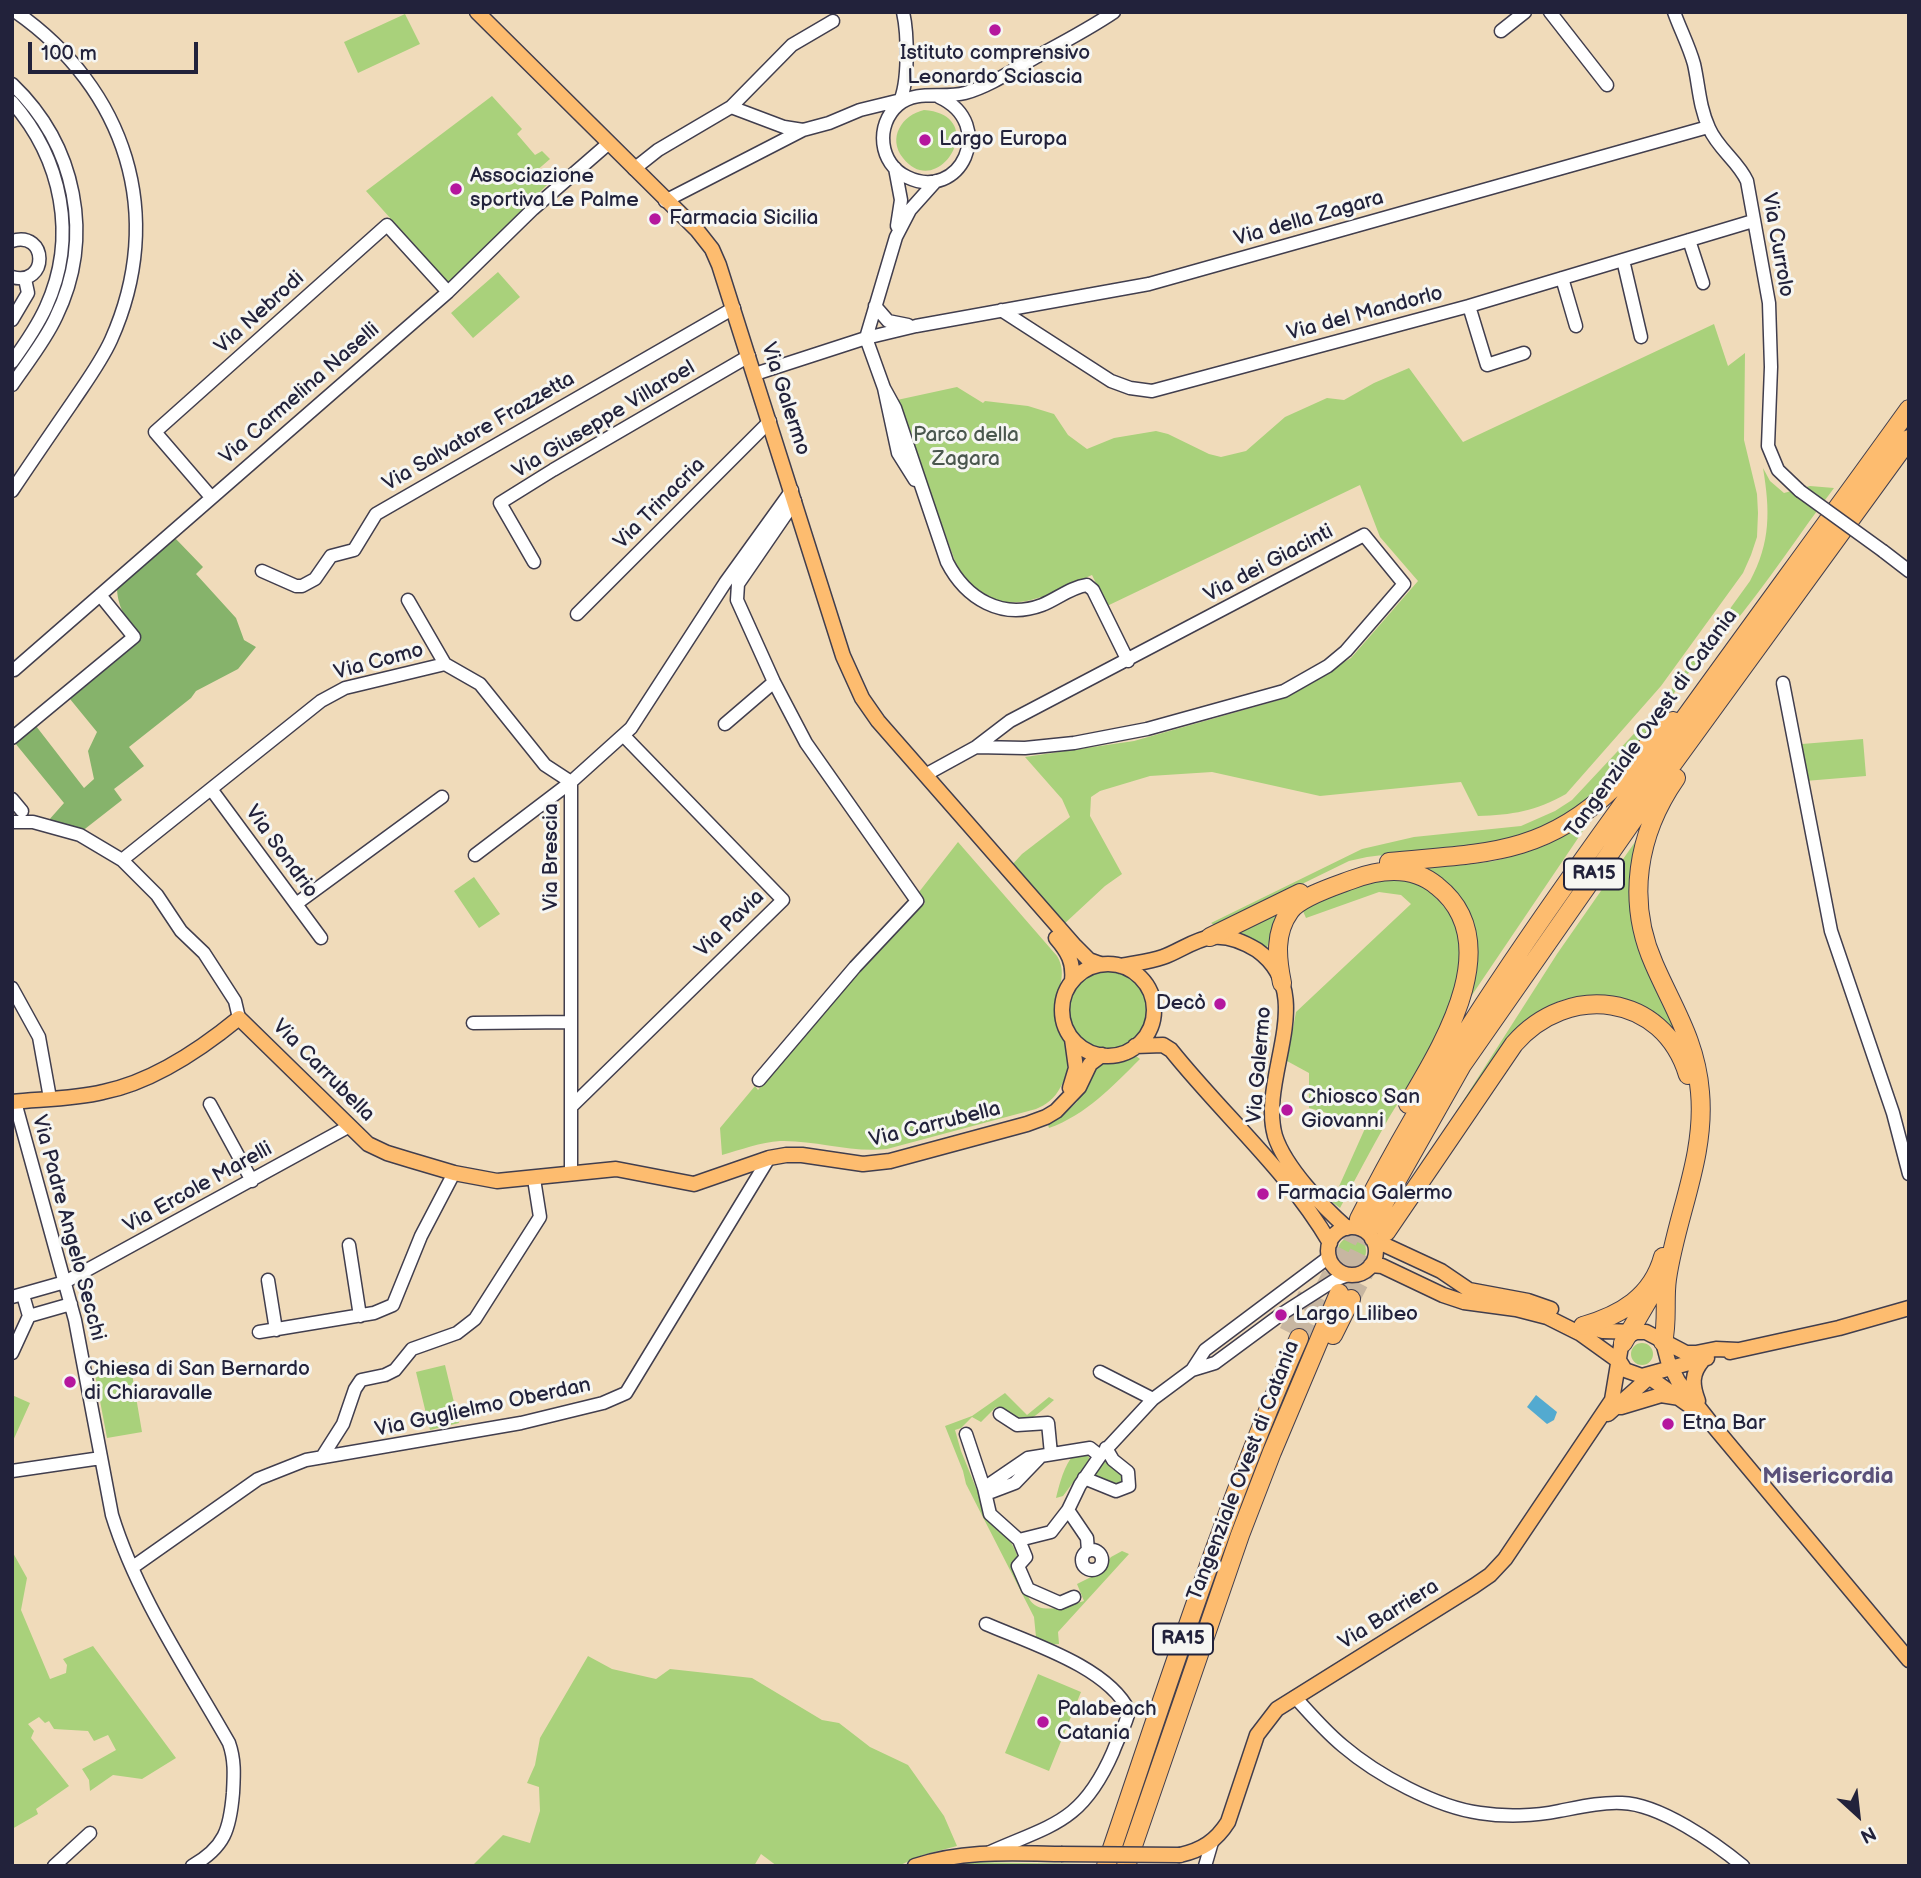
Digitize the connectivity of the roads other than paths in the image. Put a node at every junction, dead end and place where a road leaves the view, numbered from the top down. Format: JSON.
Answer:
{"nodes":[{"id":1,"x":16,"y":12,"type":"edge"},
{"id":2,"x":477,"y":12,"type":"edge"},
{"id":3,"x":903,"y":12,"type":"edge"},
{"id":4,"x":1114,"y":12,"type":"edge"},
{"id":5,"x":1525,"y":12,"type":"edge"},
{"id":6,"x":1550,"y":12,"type":"edge"},
{"id":7,"x":1674,"y":12,"type":"edge"},
{"id":8,"x":833,"y":22,"type":"dead end"},
{"id":9,"x":1501,"y":31,"type":"dead end"},
{"id":10,"x":12,"y":84,"type":"edge"},
{"id":11,"x":1606,"y":85,"type":"dead end"},
{"id":12,"x":984,"y":86,"type":"junction"},
{"id":13,"x":939,"y":97,"type":"junction"},
{"id":14,"x":12,"y":103,"type":"edge"},
{"id":15,"x":900,"y":105,"type":"junction"},
{"id":16,"x":732,"y":107,"type":"junction"},
{"id":17,"x":965,"y":118,"type":"junction"},
{"id":18,"x":1708,"y":127,"type":"junction"},
{"id":19,"x":803,"y":130,"type":"junction"},
{"id":20,"x":609,"y":144,"type":"junction"},
{"id":21,"x":895,"y":168,"type":"junction"},
{"id":22,"x":634,"y":169,"type":"junction"},
{"id":23,"x":936,"y":181,"type":"junction"},
{"id":24,"x":665,"y":201,"type":"junction"},
{"id":25,"x":1754,"y":221,"type":"junction"},
{"id":26,"x":896,"y":237,"type":"junction"},
{"id":27,"x":1689,"y":240,"type":"junction"},
{"id":28,"x":12,"y":241,"type":"edge"},
{"id":29,"x":1623,"y":260,"type":"junction"},
{"id":30,"x":19,"y":278,"type":"edge"},
{"id":31,"x":1562,"y":278,"type":"junction"},
{"id":32,"x":1703,"y":283,"type":"dead end"},
{"id":33,"x":448,"y":292,"type":"junction"},
{"id":34,"x":875,"y":306,"type":"junction"},
{"id":35,"x":1469,"y":306,"type":"junction"},
{"id":36,"x":734,"y":308,"type":"junction"},
{"id":37,"x":1001,"y":310,"type":"junction"},
{"id":38,"x":12,"y":320,"type":"edge"},
{"id":39,"x":870,"y":324,"type":"junction"},
{"id":40,"x":894,"y":324,"type":"junction"},
{"id":41,"x":916,"y":326,"type":"junction"},
{"id":42,"x":1576,"y":326,"type":"dead end"},
{"id":43,"x":1641,"y":337,"type":"dead end"},
{"id":44,"x":866,"y":338,"type":"junction"},
{"id":45,"x":34,"y":343,"type":"junction"},
{"id":46,"x":1524,"y":353,"type":"dead end"},
{"id":47,"x":749,"y":356,"type":"junction"},
{"id":48,"x":12,"y":362,"type":"edge"},
{"id":49,"x":755,"y":374,"type":"junction"},
{"id":50,"x":12,"y":385,"type":"edge"},
{"id":51,"x":1909,"y":409,"type":"edge"},
{"id":52,"x":770,"y":421,"type":"junction"},
{"id":53,"x":1909,"y":439,"type":"edge"},
{"id":54,"x":12,"y":491,"type":"edge"},
{"id":55,"x":793,"y":496,"type":"junction"},
{"id":56,"x":211,"y":497,"type":"junction"},
{"id":57,"x":1838,"y":535,"type":"junction"},
{"id":58,"x":534,"y":562,"type":"dead end"},
{"id":59,"x":1909,"y":570,"type":"edge"},
{"id":60,"x":262,"y":571,"type":"dead end"},
{"id":61,"x":100,"y":595,"type":"junction"},
{"id":62,"x":408,"y":600,"type":"dead end"},
{"id":63,"x":577,"y":614,"type":"dead end"},
{"id":64,"x":1128,"y":661,"type":"junction"},
{"id":65,"x":445,"y":664,"type":"junction"},
{"id":66,"x":14,"y":670,"type":"edge"},
{"id":67,"x":774,"y":682,"type":"junction"},
{"id":68,"x":1783,"y":683,"type":"dead end"},
{"id":69,"x":1701,"y":695,"type":"junction"},
{"id":70,"x":725,"y":724,"type":"dead end"},
{"id":71,"x":624,"y":736,"type":"junction"},
{"id":72,"x":12,"y":738,"type":"edge"},
{"id":73,"x":976,"y":747,"type":"junction"},
{"id":74,"x":925,"y":775,"type":"junction"},
{"id":75,"x":571,"y":782,"type":"junction"},
{"id":76,"x":211,"y":789,"type":"junction"},
{"id":77,"x":442,"y":797,"type":"dead end"},
{"id":78,"x":12,"y":799,"type":"edge"},
{"id":79,"x":22,"y":810,"type":"dead end"},
{"id":80,"x":12,"y":822,"type":"edge"},
{"id":81,"x":984,"y":843,"type":"junction"},
{"id":82,"x":475,"y":855,"type":"dead end"},
{"id":83,"x":122,"y":860,"type":"junction"},
{"id":84,"x":296,"y":904,"type":"junction"},
{"id":85,"x":1210,"y":937,"type":"junction"},
{"id":86,"x":321,"y":938,"type":"dead end"},
{"id":87,"x":1100,"y":964,"type":"junction"},
{"id":88,"x":1121,"y":966,"type":"junction"},
{"id":89,"x":1072,"y":981,"type":"junction"},
{"id":90,"x":1282,"y":983,"type":"junction"},
{"id":91,"x":12,"y":988,"type":"edge"},
{"id":92,"x":239,"y":1018,"type":"junction"},
{"id":93,"x":570,"y":1022,"type":"junction"},
{"id":94,"x":473,"y":1023,"type":"dead end"},
{"id":95,"x":1071,"y":1038,"type":"junction"},
{"id":96,"x":1135,"y":1046,"type":"junction"},
{"id":97,"x":1102,"y":1055,"type":"junction"},
{"id":98,"x":759,"y":1080,"type":"dead end"},
{"id":99,"x":50,"y":1098,"type":"junction"},
{"id":100,"x":14,"y":1102,"type":"edge"},
{"id":101,"x":1065,"y":1102,"type":"junction"},
{"id":102,"x":210,"y":1104,"type":"dead end"},
{"id":103,"x":572,"y":1106,"type":"junction"},
{"id":104,"x":348,"y":1127,"type":"junction"},
{"id":105,"x":769,"y":1158,"type":"junction"},
{"id":106,"x":454,"y":1173,"type":"junction"},
{"id":107,"x":571,"y":1174,"type":"junction"},
{"id":108,"x":1909,"y":1174,"type":"edge"},
{"id":109,"x":534,"y":1179,"type":"junction"},
{"id":110,"x":252,"y":1181,"type":"junction"},
{"id":111,"x":1364,"y":1226,"type":"junction"},
{"id":112,"x":349,"y":1245,"type":"dead end"},
{"id":113,"x":1329,"y":1250,"type":"junction"},
{"id":114,"x":1371,"y":1265,"type":"junction"},
{"id":115,"x":1658,"y":1273,"type":"junction"},
{"id":116,"x":1348,"y":1275,"type":"junction"},
{"id":117,"x":268,"y":1280,"type":"dead end"},
{"id":118,"x":65,"y":1282,"type":"junction"},
{"id":119,"x":18,"y":1296,"type":"edge"},
{"id":120,"x":1345,"y":1296,"type":"tunnel mouth"},
{"id":121,"x":1270,"y":1302,"type":"junction"},
{"id":122,"x":71,"y":1304,"type":"junction"},
{"id":123,"x":1909,"y":1308,"type":"edge"},
{"id":124,"x":1280,"y":1315,"type":"junction"},
{"id":125,"x":29,"y":1316,"type":"junction"},
{"id":126,"x":360,"y":1316,"type":"junction"},
{"id":127,"x":1583,"y":1326,"type":"junction"},
{"id":128,"x":276,"y":1330,"type":"junction"},
{"id":129,"x":259,"y":1332,"type":"dead end"},
{"id":130,"x":1294,"y":1335,"type":"tunnel mouth"},
{"id":131,"x":1630,"y":1335,"type":"junction"},
{"id":132,"x":1667,"y":1342,"type":"junction"},
{"id":133,"x":1737,"y":1350,"type":"junction"},
{"id":134,"x":12,"y":1353,"type":"edge"},
{"id":135,"x":1703,"y":1360,"type":"junction"},
{"id":136,"x":1615,"y":1362,"type":"junction"},
{"id":137,"x":1671,"y":1368,"type":"junction"},
{"id":138,"x":1192,"y":1370,"type":"junction"},
{"id":139,"x":1100,"y":1372,"type":"dead end"},
{"id":140,"x":1648,"y":1376,"type":"junction"},
{"id":141,"x":1682,"y":1398,"type":"junction"},
{"id":142,"x":1153,"y":1399,"type":"junction"},
{"id":143,"x":1701,"y":1409,"type":"junction"},
{"id":144,"x":1614,"y":1410,"type":"junction"},
{"id":145,"x":1000,"y":1413,"type":"dead end"},
{"id":146,"x":1598,"y":1422,"type":"junction"},
{"id":147,"x":1711,"y":1423,"type":"junction"},
{"id":148,"x":966,"y":1434,"type":"dead end"},
{"id":149,"x":1103,"y":1452,"type":"junction"},
{"id":150,"x":1046,"y":1455,"type":"junction"},
{"id":151,"x":322,"y":1457,"type":"junction"},
{"id":152,"x":101,"y":1458,"type":"junction"},
{"id":153,"x":12,"y":1471,"type":"edge"},
{"id":154,"x":1084,"y":1478,"type":"junction"},
{"id":155,"x":985,"y":1491,"type":"junction"},
{"id":156,"x":1068,"y":1510,"type":"junction"},
{"id":157,"x":1019,"y":1540,"type":"junction"},
{"id":158,"x":1088,"y":1551,"type":"dead end"},
{"id":159,"x":133,"y":1567,"type":"junction"},
{"id":160,"x":1074,"y":1597,"type":"dead end"},
{"id":161,"x":986,"y":1624,"type":"dead end"},
{"id":162,"x":1909,"y":1660,"type":"edge"},
{"id":163,"x":1295,"y":1697,"type":"junction"},
{"id":164,"x":90,"y":1833,"type":"dead end"},
{"id":165,"x":1212,"y":1842,"type":"junction"},
{"id":166,"x":987,"y":1853,"type":"junction"},
{"id":167,"x":54,"y":1866,"type":"edge"},
{"id":168,"x":192,"y":1866,"type":"edge"},
{"id":169,"x":915,"y":1866,"type":"edge"},
{"id":170,"x":1107,"y":1866,"type":"edge"},
{"id":171,"x":1126,"y":1866,"type":"edge"},
{"id":172,"x":1205,"y":1866,"type":"edge"},
{"id":173,"x":1743,"y":1866,"type":"edge"}],
"edges":[{"from":1,"to":54,"type":"street"},
{"from":2,"to":20,"type":"main road","name":"Via Galermo"},
{"from":3,"to":15,"type":"street"},
{"from":4,"to":12,"type":"street"},
{"from":5,"to":9,"type":"street"},
{"from":6,"to":11,"type":"street"},
{"from":7,"to":18,"type":"street","name":"Via Currolo"},
{"from":8,"to":16,"type":"street"},
{"from":10,"to":45,"type":"street"},
{"from":12,"to":13,"type":"street"},
{"from":12,"to":17,"type":"street"},
{"from":13,"to":15,"type":"street"},
{"from":13,"to":17,"type":"street"},
{"from":14,"to":45,"type":"street"},
{"from":15,"to":19,"type":"street"},
{"from":15,"to":21,"type":"street"},
{"from":16,"to":19,"type":"street"},
{"from":16,"to":22,"type":"street"},
{"from":17,"to":23,"type":"street"},
{"from":18,"to":25,"type":"street","name":"Via Currolo"},
{"from":18,"to":37,"type":"street","name":"Via della Zagara"},
{"from":19,"to":24,"type":"street"},
{"from":20,"to":22,"type":"main road","name":"Via Galermo"},
{"from":20,"to":33,"type":"street","name":"Via Carmelina Naselli"},
{"from":21,"to":23,"type":"street"},
{"from":21,"to":26,"type":"street"},
{"from":22,"to":24,"type":"main road","name":"Via Galermo"},
{"from":23,"to":26,"type":"street"},
{"from":24,"to":36,"type":"main road","name":"Via Galermo"},
{"from":25,"to":27,"type":"street","name":"Via del Mandorlo"},
{"from":25,"to":59,"type":"street","name":"Via Currolo","bridge":true},
{"from":26,"to":34,"type":"street"},
{"from":27,"to":29,"type":"street","name":"Via del Mandorlo"},
{"from":27,"to":32,"type":"street"},
{"from":28,"to":30,"type":"street"},
{"from":29,"to":31,"type":"street","name":"Via del Mandorlo"},
{"from":29,"to":43,"type":"street"},
{"from":30,"to":38,"type":"street"},
{"from":31,"to":35,"type":"street","name":"Via del Mandorlo"},
{"from":31,"to":42,"type":"street"},
{"from":33,"to":56,"type":"street","name":"Via Carmelina Naselli"},
{"from":33,"to":56,"type":"street","name":"Via Nebrodi"},
{"from":34,"to":39,"type":"street"},
{"from":34,"to":40,"type":"street"},
{"from":35,"to":37,"type":"street","name":"Via del Mandorlo"},
{"from":35,"to":46,"type":"street"},
{"from":36,"to":47,"type":"main road","name":"Via Galermo"},
{"from":36,"to":60,"type":"street","name":"Via Salvatore Frazzetta"},
{"from":37,"to":41,"type":"street","name":"Via della Zagara"},
{"from":39,"to":40,"type":"street"},
{"from":39,"to":44,"type":"street"},
{"from":40,"to":41,"type":"street"},
{"from":41,"to":44,"type":"street"},
{"from":44,"to":49,"type":"street"},
{"from":44,"to":64,"type":"street"},
{"from":45,"to":48,"type":"street"},
{"from":45,"to":50,"type":"street"},
{"from":47,"to":49,"type":"main road","name":"Via Galermo"},
{"from":47,"to":58,"type":"street","name":"Via Giuseppe Villaroel"},
{"from":49,"to":52,"type":"main road","name":"Via Galermo"},
{"from":51,"to":69,"type":"highway","name":"Tangenziale Ovest di Catania","number":"RA15"},
{"from":52,"to":55,"type":"main road","name":"Via Galermo"},
{"from":52,"to":63,"type":"street","name":"Via Trinacria"},
{"from":53,"to":57,"type":"highway","name":"Tangenziale Ovest di Catania","number":"RA15"},
{"from":55,"to":67,"type":"street"},
{"from":55,"to":71,"type":"street","name":"Via Brescia"},
{"from":55,"to":74,"type":"main road","name":"Via Galermo"},
{"from":56,"to":61,"type":"street","name":"Via Carmelina Naselli"},
{"from":57,"to":111,"type":"highway","name":"Tangenziale Ovest di Catania","number":"RA15"},
{"from":57,"to":132,"type":"highway"},
{"from":61,"to":66,"type":"street","name":"Via Carmelina Naselli"},
{"from":61,"to":72,"type":"street"},
{"from":62,"to":65,"type":"street"},
{"from":64,"to":73,"type":"street","name":"Via dei Giacinti"},
{"from":64,"to":73,"type":"street","name":"Via dei Giacinti"},
{"from":65,"to":75,"type":"street","name":"Via Como"},
{"from":65,"to":76,"type":"street","name":"Via Como"},
{"from":67,"to":70,"type":"street"},
{"from":67,"to":98,"type":"street"},
{"from":68,"to":108,"type":"street"},
{"from":69,"to":85,"type":"highway"},
{"from":69,"to":111,"type":"highway","name":"Tangenziale Ovest di Catania","number":"RA15"},
{"from":71,"to":75,"type":"street","name":"Via Brescia"},
{"from":71,"to":103,"type":"street","name":"Via Pavia"},
{"from":73,"to":74,"type":"street","name":"Via dei Giacinti"},
{"from":74,"to":81,"type":"main road","name":"Via Galermo"},
{"from":75,"to":82,"type":"street"},
{"from":75,"to":93,"type":"street","name":"Via Brescia"},
{"from":76,"to":83,"type":"street","name":"Via Como"},
{"from":76,"to":84,"type":"street","name":"Via Sondrio"},
{"from":77,"to":84,"type":"street"},
{"from":78,"to":79,"type":"street"},
{"from":80,"to":83,"type":"street"},
{"from":81,"to":87,"type":"main road"},
{"from":81,"to":89,"type":"main road"},
{"from":83,"to":92,"type":"street"},
{"from":84,"to":86,"type":"street","name":"Via Sondrio"},
{"from":85,"to":88,"type":"main road"},
{"from":85,"to":90,"type":"main road","name":"Via Galermo"},
{"from":87,"to":88,"type":"main road"},
{"from":87,"to":89,"type":"main road"},
{"from":88,"to":96,"type":"main road"},
{"from":89,"to":95,"type":"main road"},
{"from":90,"to":111,"type":"main road","name":"Via Galermo"},
{"from":90,"to":111,"type":"highway"},
{"from":91,"to":99,"type":"street"},
{"from":92,"to":99,"type":"main road","name":"Via Carrubella"},
{"from":92,"to":104,"type":"main road","name":"Via Carrubella"},
{"from":93,"to":94,"type":"street"},
{"from":93,"to":103,"type":"street","name":"Via Brescia"},
{"from":95,"to":97,"type":"main road"},
{"from":95,"to":101,"type":"main road"},
{"from":96,"to":97,"type":"main road"},
{"from":96,"to":113,"type":"main road","name":"Via Galermo"},
{"from":97,"to":101,"type":"main road"},
{"from":99,"to":100,"type":"main road","name":"Via Carrubella"},
{"from":100,"to":118,"type":"street","name":"Via Padre Angelo Secchi"},
{"from":101,"to":105,"type":"main road","name":"Via Carrubella"},
{"from":102,"to":110,"type":"street"},
{"from":103,"to":107,"type":"street","name":"Via Brescia"},
{"from":104,"to":106,"type":"main road","name":"Via Carrubella"},
{"from":104,"to":110,"type":"street","name":"Via Ercole Marelli"},
{"from":105,"to":107,"type":"main road","name":"Via Carrubella"},
{"from":105,"to":151,"type":"street","name":"Via Guglielmo Oberdan"},
{"from":106,"to":109,"type":"main road","name":"Via Carrubella"},
{"from":106,"to":126,"type":"street"},
{"from":107,"to":109,"type":"main road","name":"Via Carrubella"},
{"from":109,"to":151,"type":"street"},
{"from":110,"to":118,"type":"street","name":"Via Ercole Marelli"},
{"from":111,"to":113,"type":"main road"},
{"from":111,"to":114,"type":"main road"},
{"from":111,"to":115,"type":"highway"},
{"from":111,"to":127,"type":"main road","name":"Via Galermo"},
{"from":112,"to":126,"type":"street"},
{"from":113,"to":116,"type":"main road"},
{"from":113,"to":121,"type":"street"},
{"from":114,"to":116,"type":"main road"},
{"from":114,"to":136,"type":"main road"},
{"from":115,"to":127,"type":"highway"},
{"from":115,"to":131,"type":"highway"},
{"from":116,"to":124,"type":"street"},
{"from":117,"to":128,"type":"street"},
{"from":118,"to":119,"type":"street","name":"Via Ercole Marelli"},
{"from":118,"to":122,"type":"street","name":"Via Padre Angelo Secchi"},
{"from":119,"to":125,"type":"street"},
{"from":120,"to":171,"type":"highway","name":"Tangenziale Ovest di Catania","number":"RA15"},
{"from":121,"to":124,"type":"street"},
{"from":121,"to":138,"type":"street"},
{"from":122,"to":125,"type":"street"},
{"from":122,"to":152,"type":"street","name":"Via Padre Angelo Secchi"},
{"from":123,"to":133,"type":"main road"},
{"from":124,"to":138,"type":"street"},
{"from":125,"to":134,"type":"street"},
{"from":126,"to":128,"type":"street"},
{"from":127,"to":131,"type":"main road","name":"Via Galermo"},
{"from":128,"to":129,"type":"street"},
{"from":130,"to":170,"type":"highway","name":"Tangenziale Ovest di Catania","number":"RA15"},
{"from":131,"to":132,"type":"main road"},
{"from":131,"to":136,"type":"main road"},
{"from":132,"to":133,"type":"main road"},
{"from":132,"to":137,"type":"main road"},
{"from":132,"to":140,"type":"main road"},
{"from":133,"to":135,"type":"main road"},
{"from":135,"to":137,"type":"main road"},
{"from":135,"to":143,"type":"main road"},
{"from":136,"to":140,"type":"main road"},
{"from":136,"to":146,"type":"main road"},
{"from":137,"to":140,"type":"main road"},
{"from":137,"to":143,"type":"main road"},
{"from":138,"to":142,"type":"street"},
{"from":139,"to":142,"type":"street"},
{"from":140,"to":141,"type":"main road"},
{"from":140,"to":144,"type":"main road"},
{"from":141,"to":144,"type":"main road"},
{"from":141,"to":147,"type":"main road"},
{"from":142,"to":149,"type":"street"},
{"from":143,"to":147,"type":"main road"},
{"from":144,"to":146,"type":"main road"},
{"from":145,"to":150,"type":"street"},
{"from":146,"to":163,"type":"main road","name":"Via Barriera"},
{"from":147,"to":162,"type":"main road"},
{"from":148,"to":155,"type":"street"},
{"from":149,"to":150,"type":"street"},
{"from":149,"to":154,"type":"street"},
{"from":149,"to":154,"type":"street"},
{"from":150,"to":155,"type":"street"},
{"from":151,"to":159,"type":"street","name":"Via Guglielmo Oberdan"},
{"from":152,"to":153,"type":"street"},
{"from":152,"to":159,"type":"street","name":"Via Padre Angelo Secchi"},
{"from":154,"to":156,"type":"street"},
{"from":155,"to":157,"type":"street"},
{"from":156,"to":157,"type":"street"},
{"from":156,"to":158,"type":"street"},
{"from":157,"to":160,"type":"street"},
{"from":159,"to":168,"type":"street","name":"Via Padre Angelo Secchi"},
{"from":161,"to":166,"type":"street"},
{"from":163,"to":165,"type":"main road","name":"Via Barriera"},
{"from":163,"to":173,"type":"street"},
{"from":164,"to":167,"type":"street"},
{"from":165,"to":166,"type":"main road","bridge":true},
{"from":165,"to":172,"type":"street","name":"Via Barriera"},
{"from":166,"to":169,"type":"main road"}]}
